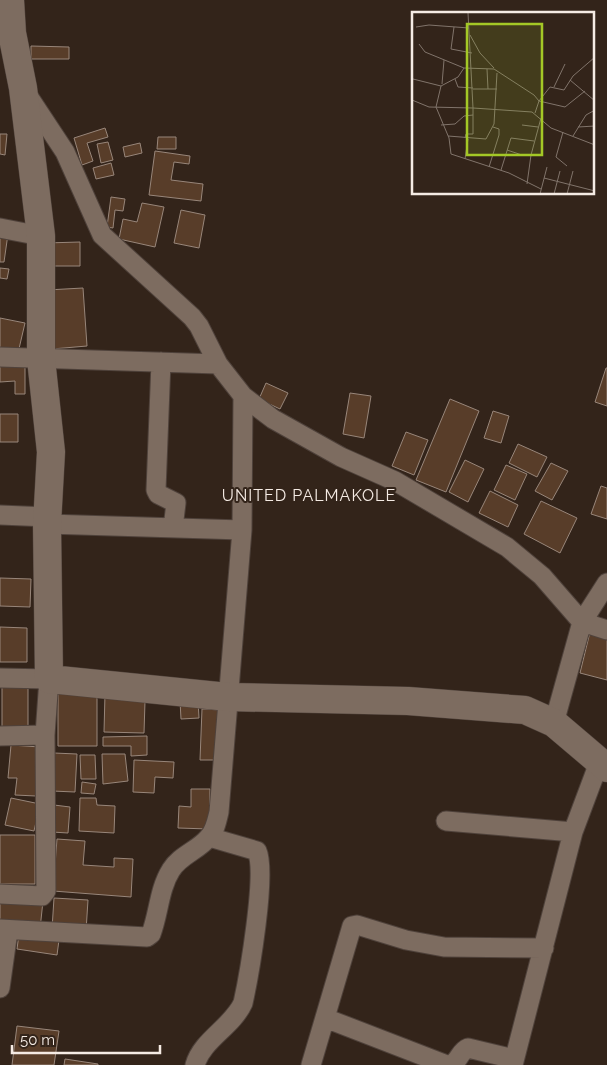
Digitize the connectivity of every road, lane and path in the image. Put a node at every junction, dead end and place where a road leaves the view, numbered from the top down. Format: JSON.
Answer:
{"nodes":[{"id":1,"x":10,"y":0,"type":"edge"},
{"id":2,"x":6,"y":33,"type":"edge"},
{"id":3,"x":23,"y":88,"type":"junction"},
{"id":4,"x":0,"y":228,"type":"edge"},
{"id":5,"x":41,"y":236,"type":"junction"},
{"id":6,"x":0,"y":357,"type":"edge"},
{"id":7,"x":42,"y":358,"type":"junction"},
{"id":8,"x":161,"y":362,"type":"junction"},
{"id":9,"x":218,"y":364,"type":"junction"},
{"id":10,"x":244,"y":396,"type":"junction"},
{"id":11,"x":0,"y":515,"type":"edge"},
{"id":12,"x":48,"y":521,"type":"junction"},
{"id":13,"x":173,"y":528,"type":"junction"},
{"id":14,"x":242,"y":530,"type":"junction"},
{"id":15,"x":607,"y":583,"type":"edge"},
{"id":16,"x":582,"y":622,"type":"junction"},
{"id":17,"x":607,"y":630,"type":"edge"},
{"id":18,"x":0,"y":678,"type":"edge"},
{"id":19,"x":49,"y":679,"type":"junction"},
{"id":20,"x":228,"y":697,"type":"junction"},
{"id":21,"x":554,"y":723,"type":"junction"},
{"id":22,"x":45,"y":735,"type":"junction"},
{"id":23,"x":0,"y":736,"type":"edge"},
{"id":24,"x":603,"y":764,"type":"edge"},
{"id":25,"x":446,"y":821,"type":"dead end"},
{"id":26,"x":573,"y":832,"type":"junction"},
{"id":27,"x":210,"y":837,"type":"junction"},
{"id":28,"x":0,"y":894,"type":"edge"},
{"id":29,"x":4,"y":930,"type":"edge"},
{"id":30,"x":544,"y":948,"type":"junction"},
{"id":31,"x":0,"y":988,"type":"edge"},
{"id":32,"x":325,"y":1018,"type":"junction"},
{"id":33,"x":513,"y":1062,"type":"edge"},
{"id":34,"x":195,"y":1065,"type":"edge"},
{"id":35,"x":312,"y":1065,"type":"edge"},
{"id":36,"x":447,"y":1065,"type":"edge"},
{"id":37,"x":451,"y":1065,"type":"edge"}],
"edges":[{"from":1,"to":2,"type":"street"},
{"from":2,"to":3,"type":"street"},
{"from":3,"to":5,"type":"street"},
{"from":3,"to":9,"type":"street"},
{"from":4,"to":5,"type":"street"},
{"from":5,"to":7,"type":"street"},
{"from":6,"to":7,"type":"street"},
{"from":7,"to":8,"type":"street"},
{"from":7,"to":12,"type":"street"},
{"from":8,"to":9,"type":"street"},
{"from":8,"to":13,"type":"street"},
{"from":9,"to":10,"type":"street"},
{"from":10,"to":14,"type":"street"},
{"from":10,"to":16,"type":"street"},
{"from":11,"to":12,"type":"street"},
{"from":12,"to":13,"type":"street"},
{"from":12,"to":19,"type":"street"},
{"from":13,"to":14,"type":"street"},
{"from":14,"to":20,"type":"street"},
{"from":15,"to":16,"type":"street"},
{"from":16,"to":17,"type":"street"},
{"from":16,"to":21,"type":"street"},
{"from":18,"to":19,"type":"street"},
{"from":19,"to":20,"type":"street"},
{"from":19,"to":22,"type":"street"},
{"from":20,"to":21,"type":"street"},
{"from":20,"to":27,"type":"street"},
{"from":21,"to":24,"type":"street"},
{"from":22,"to":23,"type":"street"},
{"from":22,"to":28,"type":"street"},
{"from":24,"to":26,"type":"street"},
{"from":25,"to":26,"type":"street"},
{"from":26,"to":30,"type":"street"},
{"from":27,"to":29,"type":"street"},
{"from":27,"to":34,"type":"street"},
{"from":29,"to":31,"type":"street"},
{"from":30,"to":32,"type":"street"},
{"from":30,"to":33,"type":"street"},
{"from":32,"to":35,"type":"street"},
{"from":32,"to":36,"type":"street"},
{"from":33,"to":37,"type":"street"}]}
